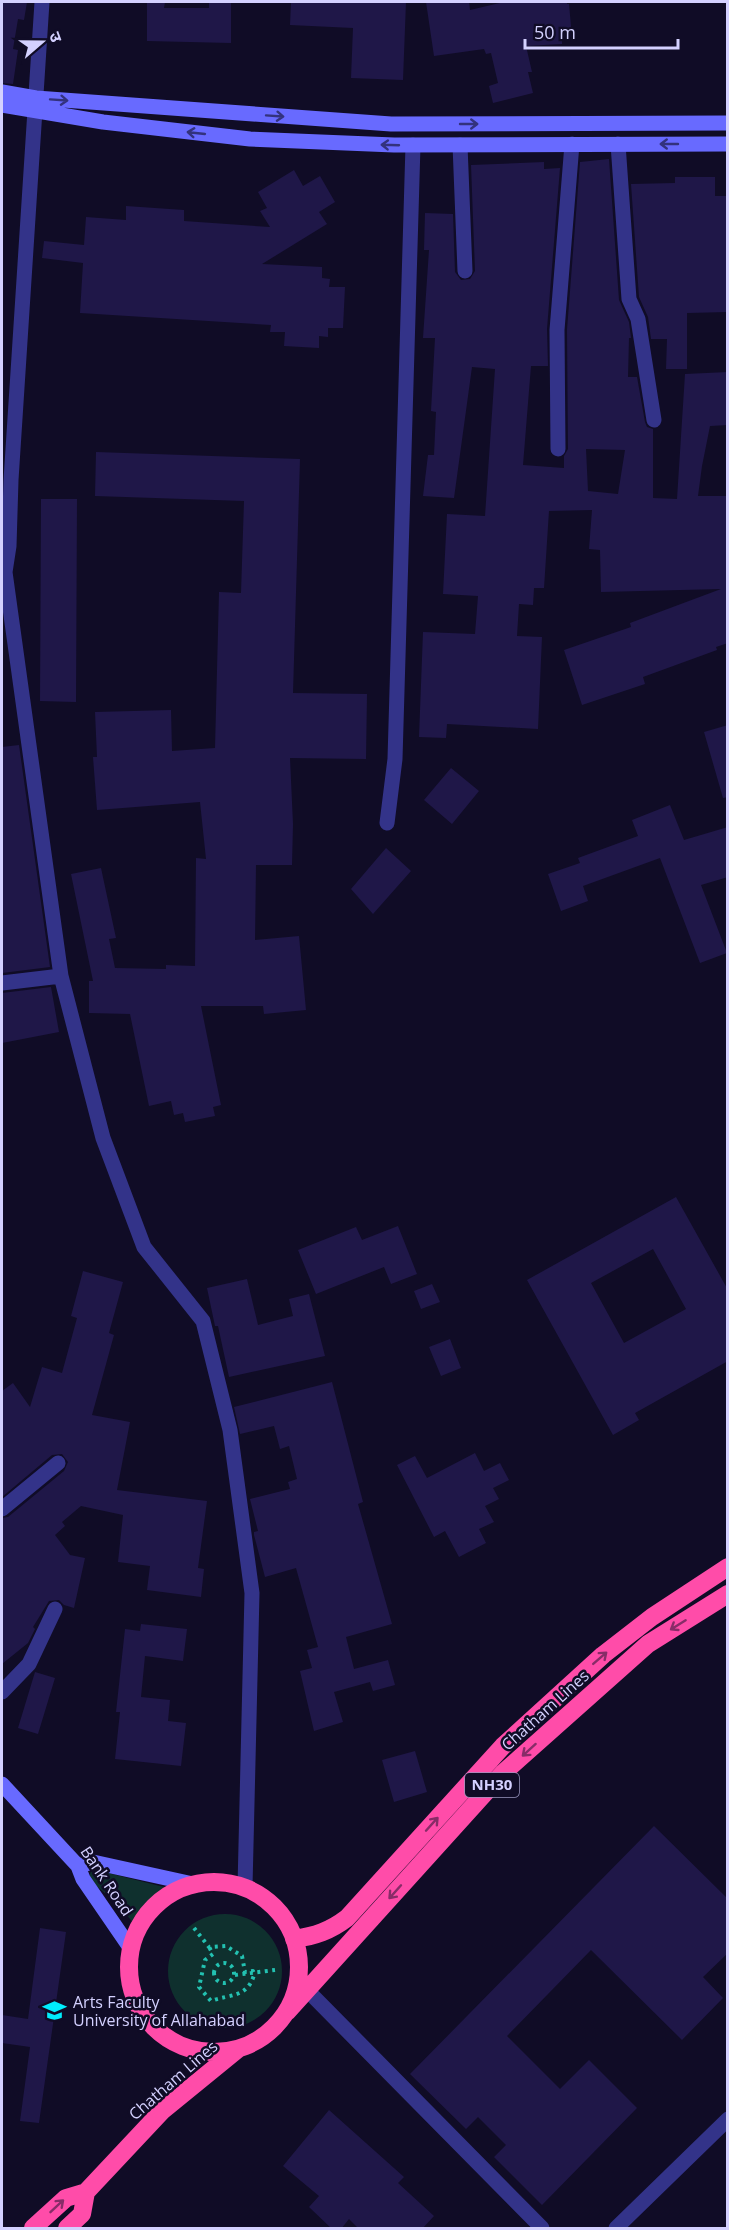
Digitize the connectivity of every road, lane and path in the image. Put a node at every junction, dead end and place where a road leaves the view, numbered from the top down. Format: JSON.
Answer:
{"nodes":[{"id":1,"x":42,"y":2,"type":"edge"},
{"id":2,"x":2,"y":92,"type":"edge"},
{"id":3,"x":34,"y":104,"type":"junction"},
{"id":4,"x":2,"y":105,"type":"edge"},
{"id":5,"x":728,"y":123,"type":"edge"},
{"id":6,"x":572,"y":144,"type":"junction"},
{"id":7,"x":618,"y":144,"type":"junction"},
{"id":8,"x":728,"y":144,"type":"edge"},
{"id":9,"x":413,"y":145,"type":"junction"},
{"id":10,"x":460,"y":145,"type":"junction"},
{"id":11,"x":465,"y":271,"type":"dead end"},
{"id":12,"x":654,"y":420,"type":"dead end"},
{"id":13,"x":558,"y":449,"type":"dead end"},
{"id":14,"x":387,"y":823,"type":"dead end"},
{"id":15,"x":61,"y":976,"type":"junction"},
{"id":16,"x":2,"y":983,"type":"edge"},
{"id":17,"x":58,"y":1463,"type":"dead end"},
{"id":18,"x":2,"y":1509,"type":"edge"},
{"id":19,"x":728,"y":1567,"type":"edge"},
{"id":20,"x":728,"y":1594,"type":"edge"},
{"id":21,"x":55,"y":1609,"type":"dead end"},
{"id":22,"x":2,"y":1692,"type":"edge"},
{"id":23,"x":2,"y":1784,"type":"edge"},
{"id":24,"x":78,"y":1866,"type":"junction"},
{"id":25,"x":193,"y":1884,"type":"junction"},
{"id":26,"x":245,"y":1887,"type":"junction"},
{"id":27,"x":195,"y":1928,"type":"dead end"},
{"id":28,"x":294,"y":1939,"type":"junction"},
{"id":29,"x":209,"y":1947,"type":"junction"},
{"id":30,"x":131,"y":1949,"type":"junction"},
{"id":31,"x":275,"y":1970,"type":"dead end"},
{"id":32,"x":245,"y":1972,"type":"junction"},
{"id":33,"x":235,"y":1975,"type":"junction"},
{"id":34,"x":306,"y":1990,"type":"junction"},
{"id":35,"x":287,"y":2012,"type":"junction"},
{"id":36,"x":238,"y":2049,"type":"junction"},
{"id":37,"x":728,"y":2119,"type":"edge"},
{"id":38,"x":86,"y":2192,"type":"junction"},
{"id":39,"x":33,"y":2229,"type":"edge"},
{"id":40,"x":67,"y":2229,"type":"edge"},
{"id":41,"x":542,"y":2229,"type":"edge"},
{"id":42,"x":616,"y":2229,"type":"edge"}],
"edges":[{"from":1,"to":3,"type":"street"},
{"from":2,"to":3,"type":"main road"},
{"from":3,"to":4,"type":"main road"},
{"from":3,"to":5,"type":"main road","one_way":true},
{"from":9,"to":3,"type":"main road","one_way":true},
{"from":3,"to":15,"type":"street"},
{"from":6,"to":7,"type":"main road"},
{"from":6,"to":10,"type":"main road"},
{"from":6,"to":13,"type":"street"},
{"from":8,"to":7,"type":"main road","one_way":true},
{"from":7,"to":12,"type":"street"},
{"from":9,"to":10,"type":"main road"},
{"from":9,"to":14,"type":"street"},
{"from":10,"to":11,"type":"street"},
{"from":15,"to":16,"type":"street"},
{"from":15,"to":26,"type":"street"},
{"from":17,"to":18,"type":"street"},
{"from":28,"to":19,"type":"highway","name":"Chatham Lines","number":"NH30","one_way":true},
{"from":20,"to":34,"type":"highway","name":"Chatham Lines","number":"NH30","one_way":true},
{"from":21,"to":22,"type":"street"},
{"from":23,"to":24,"type":"main road","name":"Bank Road"},
{"from":24,"to":25,"type":"main road"},
{"from":24,"to":30,"type":"main road","name":"Bank Road"},
{"from":25,"to":26,"type":"highway","name":"Chatham Lines","number":"NH30"},
{"from":25,"to":30,"type":"highway","name":"Chatham Lines","number":"NH30"},
{"from":26,"to":28,"type":"highway","name":"Chatham Lines","number":"NH30"},
{"from":27,"to":29,"type":"path"},
{"from":28,"to":35,"type":"highway","name":"Chatham Lines","number":"NH30"},
{"from":29,"to":32,"type":"path"},
{"from":29,"to":32,"type":"path"},
{"from":30,"to":36,"type":"highway","name":"Chatham Lines","number":"NH30"},
{"from":31,"to":32,"type":"path"},
{"from":32,"to":33,"type":"path"},
{"from":33,"to":33,"type":"path"},
{"from":34,"to":35,"type":"highway","name":"Chatham Lines","number":"NH30"},
{"from":34,"to":41,"type":"street"},
{"from":35,"to":36,"type":"highway","name":"Chatham Lines","number":"NH30"},
{"from":36,"to":38,"type":"highway","name":"Chatham Lines","number":"NH30"},
{"from":37,"to":42,"type":"street"},
{"from":39,"to":38,"type":"highway","name":"Chatham Lines","number":"NH30","one_way":true},
{"from":38,"to":40,"type":"highway","name":"Chatham Lines","number":"NH30"}]}
